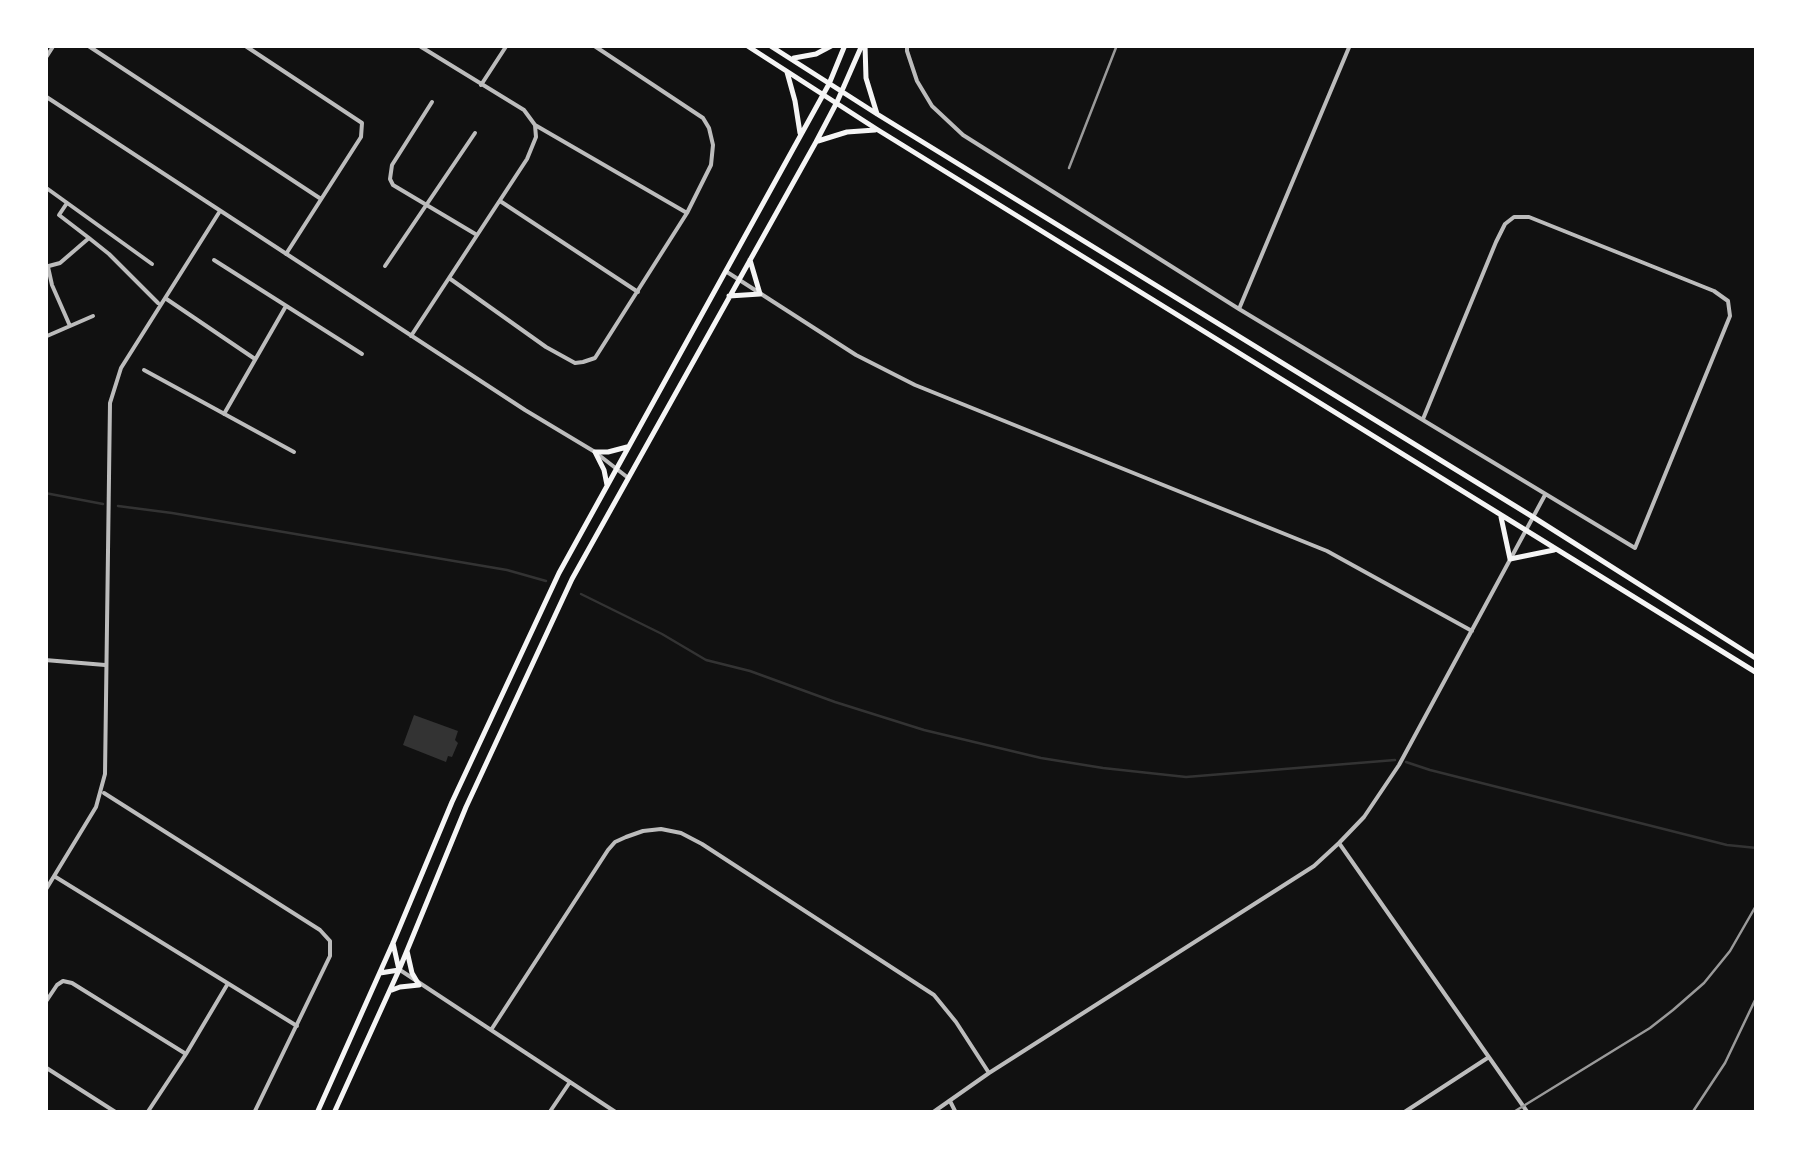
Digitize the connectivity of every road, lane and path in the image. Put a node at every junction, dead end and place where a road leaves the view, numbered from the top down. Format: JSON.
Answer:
{"nodes":[{"id":1,"x":54,"y":45,"type":"edge"},
{"id":2,"x":87,"y":45,"type":"edge"},
{"id":3,"x":244,"y":45,"type":"edge"},
{"id":4,"x":418,"y":45,"type":"edge"},
{"id":5,"x":508,"y":45,"type":"edge"},
{"id":6,"x":593,"y":45,"type":"edge"},
{"id":7,"x":746,"y":45,"type":"edge"},
{"id":8,"x":769,"y":45,"type":"edge"},
{"id":9,"x":834,"y":45,"type":"edge"},
{"id":10,"x":844,"y":45,"type":"edge"},
{"id":11,"x":864,"y":45,"type":"edge"},
{"id":12,"x":908,"y":45,"type":"edge"},
{"id":13,"x":1350,"y":45,"type":"edge"},
{"id":14,"x":45,"y":59,"type":"edge"},
{"id":15,"x":791,"y":59,"type":"junction"},
{"id":16,"x":787,"y":72,"type":"junction"},
{"id":17,"x":829,"y":84,"type":"junction"},
{"id":18,"x":481,"y":85,"type":"junction"},
{"id":19,"x":842,"y":92,"type":"junction"},
{"id":20,"x":822,"y":94,"type":"junction"},
{"id":21,"x":45,"y":96,"type":"edge"},
{"id":22,"x":432,"y":102,"type":"dead end"},
{"id":23,"x":837,"y":102,"type":"junction"},
{"id":24,"x":876,"y":114,"type":"junction"},
{"id":25,"x":536,"y":125,"type":"junction"},
{"id":26,"x":878,"y":130,"type":"junction"},
{"id":27,"x":475,"y":132,"type":"dead end"},
{"id":28,"x":801,"y":136,"type":"junction"},
{"id":29,"x":816,"y":142,"type":"junction"},
{"id":30,"x":45,"y":187,"type":"edge"},
{"id":31,"x":321,"y":199,"type":"junction"},
{"id":32,"x":499,"y":201,"type":"junction"},
{"id":33,"x":68,"y":202,"type":"junction"},
{"id":34,"x":426,"y":205,"type":"junction"},
{"id":35,"x":220,"y":210,"type":"junction"},
{"id":36,"x":687,"y":213,"type":"junction"},
{"id":37,"x":477,"y":235,"type":"junction"},
{"id":38,"x":89,"y":238,"type":"junction"},
{"id":39,"x":286,"y":254,"type":"junction"},
{"id":40,"x":750,"y":259,"type":"junction"},
{"id":41,"x":214,"y":260,"type":"dead end"},
{"id":42,"x":152,"y":264,"type":"dead end"},
{"id":43,"x":385,"y":266,"type":"dead end"},
{"id":44,"x":46,"y":267,"type":"edge"},
{"id":45,"x":726,"y":272,"type":"junction"},
{"id":46,"x":448,"y":278,"type":"junction"},
{"id":47,"x":738,"y":280,"type":"junction"},
{"id":48,"x":48,"y":286,"type":"edge"},
{"id":49,"x":638,"y":292,"type":"junction"},
{"id":50,"x":760,"y":294,"type":"junction"},
{"id":51,"x":729,"y":296,"type":"junction"},
{"id":52,"x":165,"y":298,"type":"junction"},
{"id":53,"x":160,"y":304,"type":"junction"},
{"id":54,"x":286,"y":306,"type":"junction"},
{"id":55,"x":1239,"y":309,"type":"junction"},
{"id":56,"x":94,"y":316,"type":"dead end"},
{"id":57,"x":70,"y":326,"type":"junction"},
{"id":58,"x":47,"y":336,"type":"edge"},
{"id":59,"x":411,"y":336,"type":"junction"},
{"id":60,"x":362,"y":354,"type":"dead end"},
{"id":61,"x":255,"y":359,"type":"junction"},
{"id":62,"x":144,"y":370,"type":"dead end"},
{"id":63,"x":224,"y":414,"type":"junction"},
{"id":64,"x":1423,"y":419,"type":"junction"},
{"id":65,"x":630,"y":446,"type":"junction"},
{"id":66,"x":294,"y":452,"type":"dead end"},
{"id":67,"x":595,"y":452,"type":"junction"},
{"id":68,"x":616,"y":470,"type":"junction"},
{"id":69,"x":627,"y":477,"type":"junction"},
{"id":70,"x":607,"y":486,"type":"junction"},
{"id":71,"x":1545,"y":494,"type":"junction"},
{"id":72,"x":1501,"y":517,"type":"junction"},
{"id":73,"x":1532,"y":517,"type":"junction"},
{"id":74,"x":1524,"y":532,"type":"junction"},
{"id":75,"x":1555,"y":550,"type":"junction"},
{"id":76,"x":1510,"y":558,"type":"junction"},
{"id":77,"x":1472,"y":631,"type":"junction"},
{"id":78,"x":1757,"y":659,"type":"edge"},
{"id":79,"x":45,"y":660,"type":"edge"},
{"id":80,"x":106,"y":665,"type":"junction"},
{"id":81,"x":1757,"y":673,"type":"edge"},
{"id":82,"x":102,"y":792,"type":"junction"},
{"id":83,"x":1340,"y":843,"type":"junction"},
{"id":84,"x":54,"y":876,"type":"junction"},
{"id":85,"x":45,"y":891,"type":"edge"},
{"id":86,"x":393,"y":944,"type":"junction"},
{"id":87,"x":407,"y":951,"type":"junction"},
{"id":88,"x":399,"y":970,"type":"junction"},
{"id":89,"x":380,"y":973,"type":"junction"},
{"id":90,"x":227,"y":984,"type":"junction"},
{"id":91,"x":419,"y":985,"type":"junction"},
{"id":92,"x":389,"y":992,"type":"junction"},
{"id":93,"x":45,"y":1003,"type":"edge"},
{"id":94,"x":297,"y":1026,"type":"junction"},
{"id":95,"x":491,"y":1030,"type":"junction"},
{"id":96,"x":186,"y":1054,"type":"junction"},
{"id":97,"x":1489,"y":1057,"type":"junction"},
{"id":98,"x":45,"y":1067,"type":"edge"},
{"id":99,"x":989,"y":1073,"type":"junction"},
{"id":100,"x":570,"y":1082,"type":"junction"},
{"id":101,"x":950,"y":1101,"type":"junction"},
{"id":102,"x":117,"y":1113,"type":"edge"},
{"id":103,"x":147,"y":1113,"type":"edge"},
{"id":104,"x":254,"y":1113,"type":"edge"},
{"id":105,"x":317,"y":1113,"type":"edge"},
{"id":106,"x":334,"y":1113,"type":"edge"},
{"id":107,"x":550,"y":1113,"type":"edge"},
{"id":108,"x":617,"y":1113,"type":"edge"},
{"id":109,"x":932,"y":1113,"type":"edge"},
{"id":110,"x":956,"y":1113,"type":"edge"},
{"id":111,"x":1403,"y":1113,"type":"edge"},
{"id":112,"x":1528,"y":1113,"type":"edge"}],
"edges":[{"from":1,"to":14,"type":"street"},
{"from":2,"to":31,"type":"street"},
{"from":3,"to":31,"type":"street"},
{"from":4,"to":18,"type":"street"},
{"from":5,"to":18,"type":"street"},
{"from":6,"to":36,"type":"street"},
{"from":7,"to":16,"type":"main road"},
{"from":8,"to":15,"type":"main road"},
{"from":9,"to":15,"type":"main road"},
{"from":10,"to":17,"type":"main road"},
{"from":11,"to":19,"type":"main road"},
{"from":11,"to":24,"type":"main road"},
{"from":12,"to":55,"type":"street"},
{"from":13,"to":55,"type":"street"},
{"from":15,"to":17,"type":"main road"},
{"from":16,"to":20,"type":"main road"},
{"from":16,"to":28,"type":"main road"},
{"from":17,"to":19,"type":"main road"},
{"from":17,"to":20,"type":"main road"},
{"from":18,"to":25,"type":"street"},
{"from":19,"to":23,"type":"main road"},
{"from":19,"to":24,"type":"main road"},
{"from":20,"to":23,"type":"main road"},
{"from":20,"to":28,"type":"main road"},
{"from":21,"to":35,"type":"street"},
{"from":22,"to":34,"type":"street"},
{"from":23,"to":26,"type":"main road"},
{"from":23,"to":29,"type":"main road"},
{"from":24,"to":73,"type":"main road"},
{"from":25,"to":32,"type":"street"},
{"from":25,"to":36,"type":"street"},
{"from":26,"to":29,"type":"main road"},
{"from":26,"to":72,"type":"main road"},
{"from":27,"to":34,"type":"street"},
{"from":28,"to":45,"type":"main road"},
{"from":29,"to":40,"type":"main road"},
{"from":30,"to":33,"type":"street"},
{"from":31,"to":39,"type":"street"},
{"from":32,"to":37,"type":"street"},
{"from":32,"to":49,"type":"street"},
{"from":33,"to":38,"type":"street"},
{"from":33,"to":42,"type":"street"},
{"from":34,"to":37,"type":"street"},
{"from":34,"to":43,"type":"street"},
{"from":35,"to":39,"type":"street"},
{"from":35,"to":52,"type":"street"},
{"from":36,"to":49,"type":"street"},
{"from":37,"to":46,"type":"street"},
{"from":38,"to":44,"type":"street"},
{"from":38,"to":53,"type":"street"},
{"from":39,"to":59,"type":"street"},
{"from":40,"to":47,"type":"main road"},
{"from":40,"to":50,"type":"main road"},
{"from":41,"to":54,"type":"street"},
{"from":44,"to":48,"type":"street"},
{"from":45,"to":47,"type":"street"},
{"from":45,"to":65,"type":"main road"},
{"from":46,"to":49,"type":"street"},
{"from":46,"to":59,"type":"street"},
{"from":47,"to":50,"type":"street"},
{"from":47,"to":51,"type":"main road"},
{"from":48,"to":57,"type":"street"},
{"from":50,"to":51,"type":"main road"},
{"from":50,"to":77,"type":"street"},
{"from":51,"to":69,"type":"main road"},
{"from":52,"to":53,"type":"street"},
{"from":52,"to":61,"type":"street"},
{"from":53,"to":80,"type":"street"},
{"from":54,"to":60,"type":"street"},
{"from":54,"to":61,"type":"street"},
{"from":55,"to":64,"type":"street"},
{"from":56,"to":57,"type":"street"},
{"from":57,"to":58,"type":"street"},
{"from":59,"to":67,"type":"street"},
{"from":61,"to":63,"type":"street"},
{"from":62,"to":63,"type":"street"},
{"from":63,"to":66,"type":"street"},
{"from":64,"to":71,"type":"street"},
{"from":64,"to":71,"type":"street"},
{"from":65,"to":67,"type":"main road"},
{"from":65,"to":68,"type":"main road"},
{"from":67,"to":68,"type":"street"},
{"from":67,"to":70,"type":"main road"},
{"from":68,"to":69,"type":"street"},
{"from":68,"to":70,"type":"main road"},
{"from":69,"to":87,"type":"main road"},
{"from":70,"to":86,"type":"main road"},
{"from":71,"to":73,"type":"street"},
{"from":72,"to":74,"type":"main road"},
{"from":72,"to":76,"type":"main road"},
{"from":73,"to":74,"type":"street"},
{"from":73,"to":78,"type":"main road"},
{"from":74,"to":75,"type":"main road"},
{"from":74,"to":76,"type":"street"},
{"from":75,"to":76,"type":"main road"},
{"from":75,"to":81,"type":"main road"},
{"from":76,"to":77,"type":"street"},
{"from":77,"to":83,"type":"street"},
{"from":79,"to":80,"type":"street"},
{"from":80,"to":82,"type":"street"},
{"from":82,"to":84,"type":"street"},
{"from":82,"to":94,"type":"street"},
{"from":83,"to":97,"type":"street"},
{"from":83,"to":99,"type":"street"},
{"from":84,"to":85,"type":"street"},
{"from":84,"to":90,"type":"street"},
{"from":86,"to":88,"type":"main road"},
{"from":86,"to":89,"type":"main road"},
{"from":87,"to":88,"type":"main road"},
{"from":87,"to":91,"type":"main road"},
{"from":88,"to":89,"type":"main road"},
{"from":88,"to":91,"type":"street"},
{"from":88,"to":92,"type":"main road"},
{"from":89,"to":105,"type":"main road"},
{"from":90,"to":94,"type":"street"},
{"from":90,"to":96,"type":"street"},
{"from":91,"to":92,"type":"main road"},
{"from":91,"to":95,"type":"street"},
{"from":92,"to":106,"type":"main road"},
{"from":93,"to":96,"type":"street"},
{"from":94,"to":104,"type":"street"},
{"from":95,"to":99,"type":"street"},
{"from":95,"to":100,"type":"street"},
{"from":96,"to":103,"type":"street"},
{"from":97,"to":111,"type":"street"},
{"from":97,"to":112,"type":"street"},
{"from":98,"to":102,"type":"street"},
{"from":99,"to":101,"type":"street"},
{"from":100,"to":107,"type":"street"},
{"from":100,"to":108,"type":"street"},
{"from":101,"to":109,"type":"street"},
{"from":101,"to":110,"type":"street"}]}
